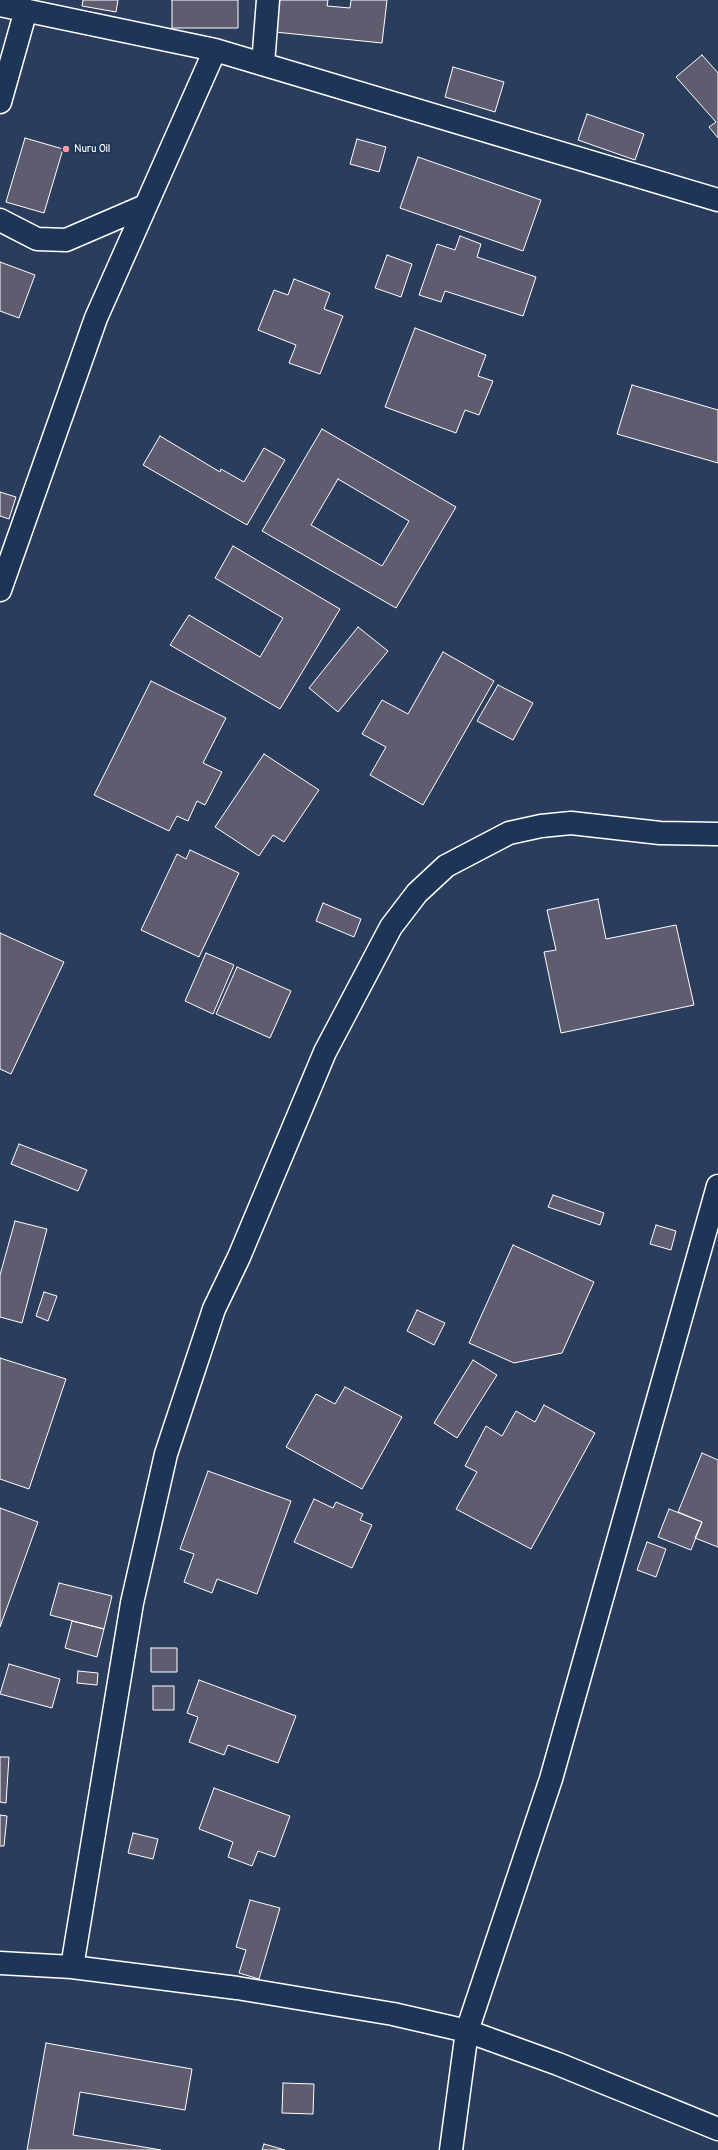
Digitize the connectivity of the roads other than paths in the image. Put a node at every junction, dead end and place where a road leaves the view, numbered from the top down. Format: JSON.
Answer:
{"nodes":[{"id":1,"x":268,"y":0,"type":"edge"},
{"id":2,"x":0,"y":5,"type":"edge"},
{"id":3,"x":26,"y":10,"type":"junction"},
{"id":4,"x":215,"y":50,"type":"junction"},
{"id":5,"x":263,"y":64,"type":"junction"},
{"id":6,"x":0,"y":102,"type":"edge"},
{"id":7,"x":718,"y":200,"type":"edge"},
{"id":8,"x":146,"y":206,"type":"junction"},
{"id":9,"x":0,"y":220,"type":"edge"},
{"id":10,"x":0,"y":590,"type":"edge"},
{"id":11,"x":718,"y":834,"type":"edge"},
{"id":12,"x":718,"y":1186,"type":"edge"},
{"id":13,"x":0,"y":1963,"type":"edge"},
{"id":14,"x":72,"y":1967,"type":"junction"},
{"id":15,"x":467,"y":2031,"type":"junction"},
{"id":16,"x":718,"y":2129,"type":"edge"},
{"id":17,"x":451,"y":2150,"type":"edge"}],
"edges":[{"from":1,"to":5,"type":"street"},
{"from":2,"to":3,"type":"street"},
{"from":3,"to":4,"type":"street"},
{"from":3,"to":6,"type":"street"},
{"from":4,"to":5,"type":"street"},
{"from":4,"to":8,"type":"street"},
{"from":5,"to":7,"type":"street"},
{"from":8,"to":9,"type":"street"},
{"from":8,"to":10,"type":"street"},
{"from":11,"to":14,"type":"street"},
{"from":12,"to":15,"type":"street"},
{"from":13,"to":14,"type":"street"},
{"from":14,"to":15,"type":"street"},
{"from":15,"to":16,"type":"street"},
{"from":15,"to":17,"type":"street"}]}
